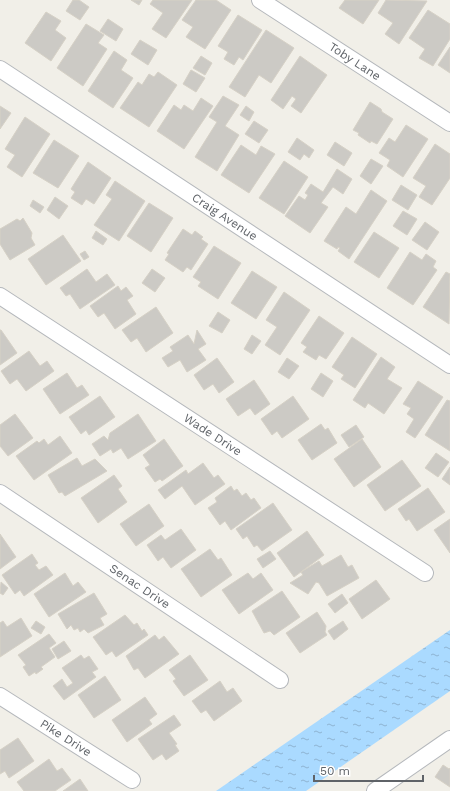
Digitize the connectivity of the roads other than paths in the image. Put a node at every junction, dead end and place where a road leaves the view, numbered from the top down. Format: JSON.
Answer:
{"nodes":[{"id":1,"x":260,"y":0,"type":"edge"},
{"id":2,"x":0,"y":69,"type":"edge"},
{"id":3,"x":450,"y":123,"type":"edge"},
{"id":4,"x":0,"y":296,"type":"edge"},
{"id":5,"x":450,"y":365,"type":"edge"},
{"id":6,"x":0,"y":493,"type":"edge"},
{"id":7,"x":425,"y":573,"type":"dead end"},
{"id":8,"x":280,"y":680,"type":"dead end"},
{"id":9,"x":0,"y":696,"type":"edge"},
{"id":10,"x":450,"y":739,"type":"edge"},
{"id":11,"x":132,"y":780,"type":"dead end"},
{"id":12,"x":381,"y":790,"type":"edge"}],
"edges":[{"from":1,"to":3,"type":"street","name":"Toby Lane"},
{"from":2,"to":5,"type":"street","name":"Craig Avenue"},
{"from":4,"to":7,"type":"street","name":"Wade Drive"},
{"from":6,"to":8,"type":"street","name":"Senac Drive"},
{"from":9,"to":11,"type":"street","name":"Pike Drive"},
{"from":10,"to":12,"type":"street"}]}
